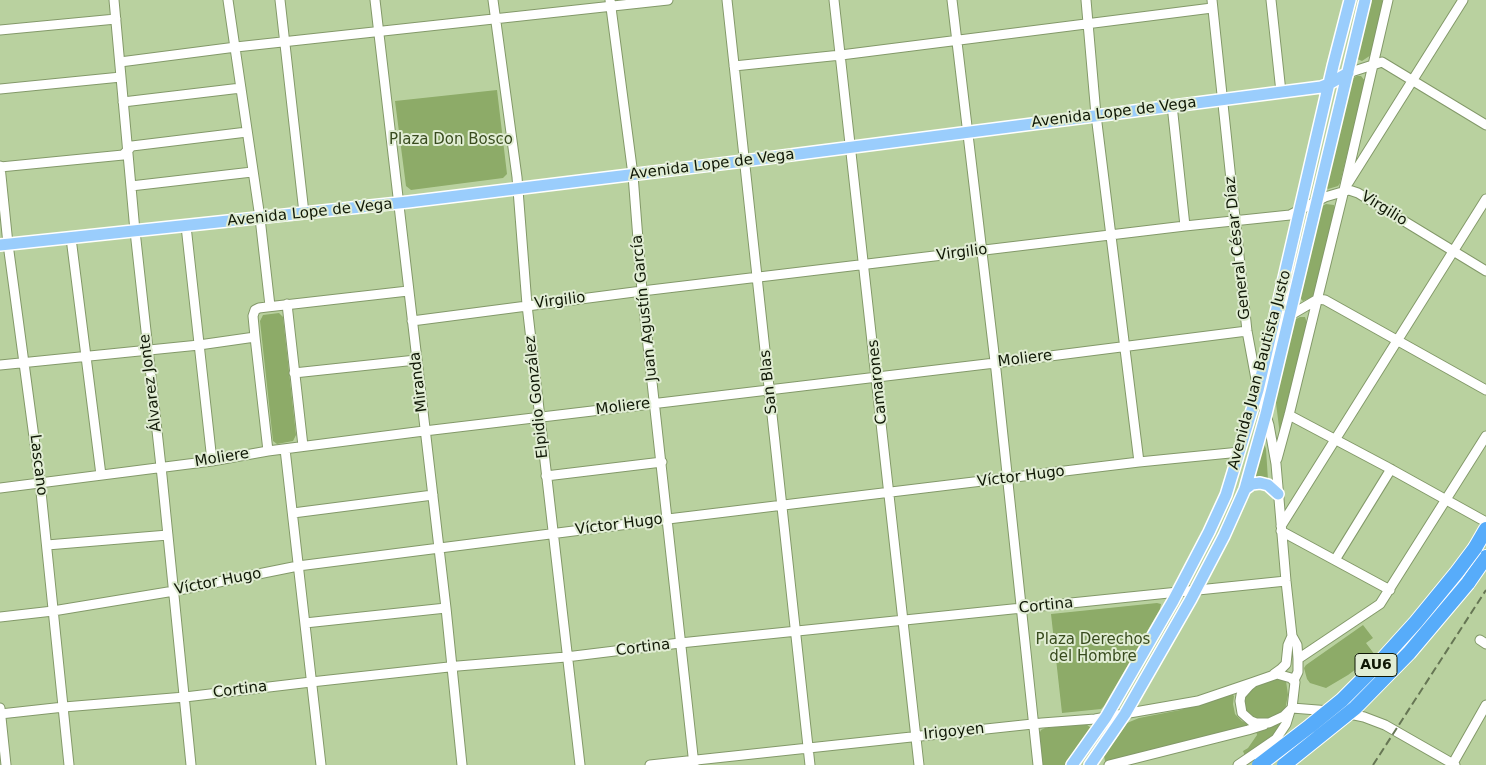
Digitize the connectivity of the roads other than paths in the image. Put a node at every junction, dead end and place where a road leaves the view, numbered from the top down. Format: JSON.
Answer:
{"nodes":[{"id":1,"x":114,"y":0,"type":"edge"},
{"id":2,"x":228,"y":0,"type":"edge"},
{"id":3,"x":280,"y":0,"type":"edge"},
{"id":4,"x":375,"y":0,"type":"edge"},
{"id":5,"x":493,"y":0,"type":"edge"},
{"id":6,"x":668,"y":0,"type":"edge"},
{"id":7,"x":727,"y":0,"type":"edge"},
{"id":8,"x":834,"y":0,"type":"edge"},
{"id":9,"x":952,"y":0,"type":"edge"},
{"id":10,"x":1086,"y":0,"type":"edge"},
{"id":11,"x":1271,"y":0,"type":"edge"},
{"id":12,"x":1350,"y":0,"type":"edge"},
{"id":13,"x":1365,"y":0,"type":"edge"},
{"id":14,"x":1388,"y":0,"type":"edge"},
{"id":15,"x":1463,"y":0,"type":"edge"},
{"id":16,"x":610,"y":3,"type":"edge"},
{"id":17,"x":1212,"y":4,"type":"edge"},
{"id":18,"x":116,"y":19,"type":"junction"},
{"id":19,"x":495,"y":19,"type":"junction"},
{"id":20,"x":1088,"y":23,"type":"junction"},
{"id":21,"x":0,"y":30,"type":"edge"},
{"id":22,"x":379,"y":32,"type":"junction"},
{"id":23,"x":957,"y":40,"type":"junction"},
{"id":24,"x":285,"y":42,"type":"junction"},
{"id":25,"x":236,"y":47,"type":"junction"},
{"id":26,"x":841,"y":54,"type":"junction"},
{"id":27,"x":120,"y":62,"type":"junction"},
{"id":28,"x":1373,"y":64,"type":"junction"},
{"id":29,"x":734,"y":66,"type":"junction"},
{"id":30,"x":1348,"y":72,"type":"junction"},
{"id":31,"x":121,"y":77,"type":"junction"},
{"id":32,"x":1413,"y":80,"type":"junction"},
{"id":33,"x":1329,"y":84,"type":"junction"},
{"id":34,"x":241,"y":88,"type":"junction"},
{"id":35,"x":0,"y":89,"type":"edge"},
{"id":36,"x":1281,"y":92,"type":"junction"},
{"id":37,"x":1222,"y":99,"type":"junction"},
{"id":38,"x":123,"y":102,"type":"junction"},
{"id":39,"x":1172,"y":105,"type":"junction"},
{"id":40,"x":1096,"y":115,"type":"junction"},
{"id":41,"x":1486,"y":125,"type":"edge"},
{"id":42,"x":968,"y":131,"type":"junction"},
{"id":43,"x":246,"y":132,"type":"junction"},
{"id":44,"x":850,"y":147,"type":"junction"},
{"id":45,"x":128,"y":150,"type":"junction"},
{"id":46,"x":744,"y":161,"type":"junction"},
{"id":47,"x":0,"y":167,"type":"edge"},
{"id":48,"x":252,"y":172,"type":"junction"},
{"id":49,"x":633,"y":175,"type":"junction"},
{"id":50,"x":131,"y":186,"type":"junction"},
{"id":51,"x":518,"y":189,"type":"junction"},
{"id":52,"x":1344,"y":190,"type":"junction"},
{"id":53,"x":1486,"y":200,"type":"edge"},
{"id":54,"x":1317,"y":201,"type":"junction"},
{"id":55,"x":398,"y":203,"type":"junction"},
{"id":56,"x":1300,"y":210,"type":"junction"},
{"id":57,"x":304,"y":213,"type":"junction"},
{"id":58,"x":260,"y":218,"type":"junction"},
{"id":59,"x":1235,"y":220,"type":"junction"},
{"id":60,"x":186,"y":226,"type":"junction"},
{"id":61,"x":1185,"y":226,"type":"junction"},
{"id":62,"x":135,"y":231,"type":"junction"},
{"id":63,"x":1111,"y":236,"type":"junction"},
{"id":64,"x":71,"y":238,"type":"junction"},
{"id":65,"x":4,"y":244,"type":"edge"},
{"id":66,"x":982,"y":251,"type":"junction"},
{"id":67,"x":1454,"y":252,"type":"junction"},
{"id":68,"x":865,"y":265,"type":"junction"},
{"id":69,"x":1486,"y":272,"type":"edge"},
{"id":70,"x":758,"y":278,"type":"junction"},
{"id":71,"x":408,"y":291,"type":"junction"},
{"id":72,"x":642,"y":291,"type":"junction"},
{"id":73,"x":1318,"y":300,"type":"junction"},
{"id":74,"x":287,"y":304,"type":"junction"},
{"id":75,"x":527,"y":305,"type":"junction"},
{"id":76,"x":270,"y":306,"type":"junction"},
{"id":77,"x":1290,"y":316,"type":"junction"},
{"id":78,"x":412,"y":321,"type":"junction"},
{"id":79,"x":1247,"y":331,"type":"junction"},
{"id":80,"x":255,"y":337,"type":"junction"},
{"id":81,"x":1398,"y":340,"type":"junction"},
{"id":82,"x":199,"y":345,"type":"junction"},
{"id":83,"x":1125,"y":347,"type":"junction"},
{"id":84,"x":147,"y":350,"type":"junction"},
{"id":85,"x":86,"y":356,"type":"junction"},
{"id":86,"x":416,"y":360,"type":"junction"},
{"id":87,"x":24,"y":362,"type":"junction"},
{"id":88,"x":995,"y":363,"type":"junction"},
{"id":89,"x":0,"y":365,"type":"edge"},
{"id":90,"x":294,"y":373,"type":"junction"},
{"id":91,"x":877,"y":377,"type":"junction"},
{"id":92,"x":770,"y":389,"type":"junction"},
{"id":93,"x":1258,"y":390,"type":"junction"},
{"id":94,"x":1486,"y":390,"type":"edge"},
{"id":95,"x":655,"y":403,"type":"junction"},
{"id":96,"x":1266,"y":414,"type":"junction"},
{"id":97,"x":1289,"y":415,"type":"junction"},
{"id":98,"x":540,"y":417,"type":"junction"},
{"id":99,"x":425,"y":430,"type":"junction"},
{"id":100,"x":1486,"y":436,"type":"edge"},
{"id":101,"x":1336,"y":439,"type":"junction"},
{"id":102,"x":303,"y":446,"type":"junction"},
{"id":103,"x":285,"y":449,"type":"junction"},
{"id":104,"x":268,"y":451,"type":"junction"},
{"id":105,"x":1240,"y":452,"type":"junction"},
{"id":106,"x":212,"y":461,"type":"junction"},
{"id":107,"x":662,"y":462,"type":"junction"},
{"id":108,"x":1139,"y":462,"type":"junction"},
{"id":109,"x":1276,"y":464,"type":"junction"},
{"id":110,"x":161,"y":467,"type":"junction"},
{"id":111,"x":1391,"y":469,"type":"junction"},
{"id":112,"x":101,"y":475,"type":"junction"},
{"id":113,"x":546,"y":476,"type":"junction"},
{"id":114,"x":1007,"y":479,"type":"junction"},
{"id":115,"x":40,"y":482,"type":"junction"},
{"id":116,"x":0,"y":488,"type":"edge"},
{"id":117,"x":1245,"y":489,"type":"junction"},
{"id":118,"x":890,"y":493,"type":"junction"},
{"id":119,"x":1278,"y":494,"type":"junction"},
{"id":120,"x":433,"y":496,"type":"junction"},
{"id":121,"x":1447,"y":500,"type":"junction"},
{"id":122,"x":783,"y":506,"type":"junction"},
{"id":123,"x":293,"y":513,"type":"junction"},
{"id":124,"x":668,"y":519,"type":"junction"},
{"id":125,"x":1486,"y":522,"type":"edge"},
{"id":126,"x":1281,"y":528,"type":"junction"},
{"id":127,"x":1486,"y":529,"type":"edge"},
{"id":128,"x":553,"y":533,"type":"junction"},
{"id":129,"x":168,"y":535,"type":"junction"},
{"id":130,"x":47,"y":546,"type":"junction"},
{"id":131,"x":439,"y":548,"type":"junction"},
{"id":132,"x":1486,"y":558,"type":"edge"},
{"id":133,"x":1334,"y":560,"type":"junction"},
{"id":134,"x":298,"y":566,"type":"junction"},
{"id":135,"x":1286,"y":581,"type":"junction"},
{"id":136,"x":1196,"y":590,"type":"junction"},
{"id":137,"x":1390,"y":590,"type":"junction"},
{"id":138,"x":174,"y":591,"type":"junction"},
{"id":139,"x":1177,"y":593,"type":"junction"},
{"id":140,"x":446,"y":608,"type":"junction"},
{"id":141,"x":1022,"y":609,"type":"junction"},
{"id":142,"x":53,"y":611,"type":"junction"},
{"id":143,"x":0,"y":617,"type":"edge"},
{"id":144,"x":904,"y":621,"type":"junction"},
{"id":145,"x":305,"y":623,"type":"junction"},
{"id":146,"x":796,"y":632,"type":"junction"},
{"id":147,"x":1292,"y":636,"type":"junction"},
{"id":148,"x":680,"y":643,"type":"junction"},
{"id":149,"x":566,"y":657,"type":"junction"},
{"id":150,"x":1298,"y":659,"type":"junction"},
{"id":151,"x":451,"y":667,"type":"junction"},
{"id":152,"x":1272,"y":675,"type":"junction"},
{"id":153,"x":1294,"y":680,"type":"junction"},
{"id":154,"x":311,"y":682,"type":"junction"},
{"id":155,"x":1254,"y":682,"type":"junction"},
{"id":156,"x":185,"y":697,"type":"junction"},
{"id":157,"x":1486,"y":705,"type":"edge"},
{"id":158,"x":64,"y":707,"type":"junction"},
{"id":159,"x":0,"y":708,"type":"edge"},
{"id":160,"x":1291,"y":710,"type":"junction"},
{"id":161,"x":0,"y":714,"type":"edge"},
{"id":162,"x":1125,"y":714,"type":"junction"},
{"id":163,"x":1106,"y":717,"type":"junction"},
{"id":164,"x":1269,"y":723,"type":"junction"},
{"id":165,"x":1033,"y":724,"type":"junction"},
{"id":166,"x":916,"y":736,"type":"junction"},
{"id":167,"x":808,"y":748,"type":"junction"},
{"id":168,"x":693,"y":763,"type":"edge"},
{"id":169,"x":6,"y":765,"type":"edge"},
{"id":170,"x":69,"y":765,"type":"edge"},
{"id":171,"x":191,"y":765,"type":"edge"},
{"id":172,"x":321,"y":765,"type":"edge"},
{"id":173,"x":462,"y":765,"type":"edge"},
{"id":174,"x":580,"y":765,"type":"edge"},
{"id":175,"x":650,"y":765,"type":"edge"},
{"id":176,"x":810,"y":765,"type":"edge"},
{"id":177,"x":920,"y":765,"type":"edge"},
{"id":178,"x":1038,"y":765,"type":"edge"},
{"id":179,"x":1072,"y":765,"type":"edge"},
{"id":180,"x":1090,"y":765,"type":"edge"},
{"id":181,"x":1109,"y":765,"type":"edge"},
{"id":182,"x":1238,"y":765,"type":"edge"},
{"id":183,"x":1259,"y":765,"type":"edge"},
{"id":184,"x":1284,"y":765,"type":"edge"},
{"id":185,"x":1453,"y":765,"type":"edge"}],
"edges":[{"from":1,"to":18,"type":"street","name":"Álvarez Jonte"},
{"from":2,"to":25,"type":"street"},
{"from":3,"to":24,"type":"street"},
{"from":4,"to":22,"type":"street","name":"Miranda"},
{"from":5,"to":19,"type":"street","name":"Elpidio González"},
{"from":6,"to":16,"type":"street"},
{"from":7,"to":29,"type":"street","name":"San Blas"},
{"from":8,"to":26,"type":"street","name":"Camarones"},
{"from":9,"to":23,"type":"street"},
{"from":10,"to":20,"type":"street"},
{"from":11,"to":36,"type":"street"},
{"from":12,"to":33,"type":"main road","name":"Avenida Juan Bautista Justo"},
{"from":13,"to":30,"type":"main road","name":"Avenida Juan Bautista Justo"},
{"from":14,"to":28,"type":"street"},
{"from":15,"to":32,"type":"street"},
{"from":16,"to":19,"type":"street"},
{"from":16,"to":49,"type":"street","name":"Juan Agustín García"},
{"from":17,"to":20,"type":"street"},
{"from":17,"to":37,"type":"street","name":"General César Díaz"},
{"from":18,"to":21,"type":"street"},
{"from":18,"to":27,"type":"street","name":"Álvarez Jonte"},
{"from":19,"to":22,"type":"street"},
{"from":19,"to":51,"type":"street","name":"Elpidio González"},
{"from":20,"to":23,"type":"street"},
{"from":20,"to":40,"type":"street"},
{"from":22,"to":24,"type":"street"},
{"from":22,"to":55,"type":"street","name":"Miranda"},
{"from":23,"to":26,"type":"street"},
{"from":23,"to":42,"type":"street"},
{"from":24,"to":25,"type":"street"},
{"from":24,"to":57,"type":"street"},
{"from":25,"to":27,"type":"street"},
{"from":25,"to":34,"type":"street"},
{"from":26,"to":29,"type":"street"},
{"from":26,"to":44,"type":"street","name":"Camarones"},
{"from":27,"to":31,"type":"street","name":"Álvarez Jonte"},
{"from":28,"to":30,"type":"street","name":"Avenida Lope de Vega"},
{"from":28,"to":32,"type":"street"},
{"from":28,"to":52,"type":"street"},
{"from":29,"to":46,"type":"street","name":"San Blas"},
{"from":30,"to":33,"type":"main road","name":"Avenida Lope de Vega"},
{"from":30,"to":54,"type":"main road","name":"Avenida Juan Bautista Justo"},
{"from":31,"to":35,"type":"street"},
{"from":31,"to":38,"type":"street","name":"Álvarez Jonte"},
{"from":32,"to":41,"type":"street"},
{"from":32,"to":52,"type":"street"},
{"from":33,"to":36,"type":"main road","name":"Avenida Lope de Vega"},
{"from":33,"to":56,"type":"main road","name":"Avenida Juan Bautista Justo"},
{"from":34,"to":38,"type":"street"},
{"from":34,"to":43,"type":"street"},
{"from":36,"to":37,"type":"main road","name":"Avenida Lope de Vega"},
{"from":37,"to":39,"type":"main road","name":"Avenida Lope de Vega"},
{"from":37,"to":59,"type":"street","name":"General César Díaz"},
{"from":38,"to":45,"type":"street","name":"Álvarez Jonte"},
{"from":39,"to":40,"type":"main road","name":"Avenida Lope de Vega"},
{"from":39,"to":61,"type":"street"},
{"from":40,"to":42,"type":"main road","name":"Avenida Lope de Vega"},
{"from":40,"to":63,"type":"street"},
{"from":42,"to":44,"type":"main road","name":"Avenida Lope de Vega"},
{"from":42,"to":66,"type":"street"},
{"from":43,"to":45,"type":"street"},
{"from":43,"to":48,"type":"street"},
{"from":44,"to":46,"type":"main road","name":"Avenida Lope de Vega"},
{"from":44,"to":68,"type":"street","name":"Camarones"},
{"from":45,"to":47,"type":"street"},
{"from":45,"to":50,"type":"street","name":"Álvarez Jonte"},
{"from":46,"to":49,"type":"main road","name":"Avenida Lope de Vega"},
{"from":46,"to":70,"type":"street","name":"San Blas"},
{"from":47,"to":65,"type":"street","name":"Lascano"},
{"from":48,"to":50,"type":"street"},
{"from":48,"to":58,"type":"street"},
{"from":49,"to":51,"type":"main road","name":"Avenida Lope de Vega"},
{"from":49,"to":72,"type":"street","name":"Juan Agustín García"},
{"from":50,"to":62,"type":"street","name":"Álvarez Jonte"},
{"from":51,"to":55,"type":"main road","name":"Avenida Lope de Vega"},
{"from":51,"to":75,"type":"street","name":"Elpidio González"},
{"from":52,"to":54,"type":"street","name":"Virgilio"},
{"from":52,"to":67,"type":"street","name":"Virgilio"},
{"from":52,"to":73,"type":"street"},
{"from":53,"to":67,"type":"street"},
{"from":54,"to":56,"type":"street","name":"Virgilio"},
{"from":54,"to":77,"type":"main road","name":"Avenida Juan Bautista Justo"},
{"from":55,"to":57,"type":"main road","name":"Avenida Lope de Vega"},
{"from":55,"to":71,"type":"street","name":"Miranda"},
{"from":56,"to":59,"type":"street","name":"Virgilio"},
{"from":56,"to":93,"type":"main road","name":"Avenida Juan Bautista Justo"},
{"from":57,"to":58,"type":"main road","name":"Avenida Lope de Vega"},
{"from":58,"to":60,"type":"main road","name":"Avenida Lope de Vega"},
{"from":58,"to":76,"type":"street"},
{"from":59,"to":61,"type":"street","name":"Virgilio"},
{"from":59,"to":79,"type":"street","name":"General César Díaz"},
{"from":60,"to":62,"type":"main road","name":"Avenida Lope de Vega"},
{"from":60,"to":82,"type":"street"},
{"from":61,"to":63,"type":"street","name":"Virgilio"},
{"from":62,"to":64,"type":"main road","name":"Avenida Lope de Vega"},
{"from":62,"to":84,"type":"street","name":"Álvarez Jonte"},
{"from":63,"to":66,"type":"street","name":"Virgilio"},
{"from":63,"to":83,"type":"street"},
{"from":64,"to":65,"type":"main road","name":"Avenida Lope de Vega"},
{"from":64,"to":85,"type":"street"},
{"from":65,"to":87,"type":"street","name":"Lascano"},
{"from":66,"to":68,"type":"street","name":"Virgilio"},
{"from":66,"to":88,"type":"street"},
{"from":67,"to":69,"type":"street","name":"Virgilio"},
{"from":67,"to":81,"type":"street"},
{"from":68,"to":70,"type":"street","name":"Virgilio"},
{"from":68,"to":91,"type":"street","name":"Camarones"},
{"from":70,"to":72,"type":"street","name":"Virgilio"},
{"from":70,"to":92,"type":"street","name":"San Blas"},
{"from":71,"to":74,"type":"street"},
{"from":71,"to":78,"type":"street","name":"Miranda"},
{"from":72,"to":75,"type":"street","name":"Virgilio"},
{"from":72,"to":95,"type":"street","name":"Juan Agustín García"},
{"from":73,"to":77,"type":"street"},
{"from":73,"to":81,"type":"street"},
{"from":73,"to":97,"type":"street"},
{"from":74,"to":76,"type":"street"},
{"from":74,"to":90,"type":"street"},
{"from":75,"to":78,"type":"street","name":"Virgilio"},
{"from":75,"to":98,"type":"street","name":"Elpidio González"},
{"from":76,"to":80,"type":"street"},
{"from":77,"to":96,"type":"main road","name":"Avenida Juan Bautista Justo"},
{"from":78,"to":86,"type":"street","name":"Miranda"},
{"from":79,"to":83,"type":"street","name":"Moliere"},
{"from":79,"to":93,"type":"street","name":"General César Díaz"},
{"from":80,"to":82,"type":"street"},
{"from":80,"to":104,"type":"street"},
{"from":81,"to":94,"type":"street"},
{"from":81,"to":101,"type":"street"},
{"from":82,"to":84,"type":"street"},
{"from":82,"to":106,"type":"street"},
{"from":83,"to":88,"type":"street","name":"Moliere"},
{"from":83,"to":108,"type":"street"},
{"from":84,"to":85,"type":"street"},
{"from":84,"to":110,"type":"street","name":"Álvarez Jonte"},
{"from":85,"to":87,"type":"street"},
{"from":85,"to":112,"type":"street"},
{"from":86,"to":90,"type":"street"},
{"from":86,"to":99,"type":"street","name":"Miranda"},
{"from":87,"to":89,"type":"street"},
{"from":87,"to":115,"type":"street","name":"Lascano"},
{"from":88,"to":91,"type":"street","name":"Moliere"},
{"from":88,"to":114,"type":"street"},
{"from":90,"to":102,"type":"street"},
{"from":91,"to":92,"type":"street","name":"Moliere"},
{"from":91,"to":118,"type":"street","name":"Camarones"},
{"from":92,"to":95,"type":"street","name":"Moliere"},
{"from":92,"to":122,"type":"street","name":"San Blas"},
{"from":93,"to":96,"type":"street","name":"General César Díaz"},
{"from":93,"to":105,"type":"main road","name":"Avenida Juan Bautista Justo"},
{"from":95,"to":98,"type":"street","name":"Moliere"},
{"from":95,"to":107,"type":"street","name":"Juan Agustín García"},
{"from":96,"to":109,"type":"street","name":"General César Díaz"},
{"from":96,"to":117,"type":"main road","name":"Avenida Juan Bautista Justo"},
{"from":97,"to":101,"type":"street"},
{"from":97,"to":109,"type":"street"},
{"from":98,"to":99,"type":"street","name":"Moliere"},
{"from":98,"to":113,"type":"street","name":"Elpidio González"},
{"from":99,"to":102,"type":"street","name":"Moliere"},
{"from":99,"to":120,"type":"street","name":"Miranda"},
{"from":100,"to":121,"type":"street"},
{"from":101,"to":111,"type":"street"},
{"from":101,"to":126,"type":"street"},
{"from":102,"to":103,"type":"street","name":"Moliere"},
{"from":103,"to":104,"type":"street","name":"Moliere"},
{"from":103,"to":123,"type":"street"},
{"from":104,"to":106,"type":"street","name":"Moliere"},
{"from":105,"to":108,"type":"street","name":"Víctor Hugo"},
{"from":105,"to":139,"type":"main road","name":"Avenida Juan Bautista Justo"},
{"from":106,"to":110,"type":"street","name":"Moliere"},
{"from":107,"to":113,"type":"street"},
{"from":107,"to":124,"type":"street","name":"Juan Agustín García"},
{"from":108,"to":114,"type":"street","name":"Víctor Hugo"},
{"from":109,"to":119,"type":"street","name":"General César Díaz"},
{"from":110,"to":112,"type":"street","name":"Moliere"},
{"from":110,"to":129,"type":"street","name":"Álvarez Jonte"},
{"from":111,"to":121,"type":"street"},
{"from":111,"to":133,"type":"street"},
{"from":112,"to":115,"type":"street","name":"Moliere"},
{"from":113,"to":128,"type":"street","name":"Elpidio González"},
{"from":114,"to":118,"type":"street","name":"Víctor Hugo"},
{"from":114,"to":141,"type":"street"},
{"from":115,"to":116,"type":"street","name":"Moliere"},
{"from":115,"to":130,"type":"street","name":"Lascano"},
{"from":117,"to":119,"type":"main road"},
{"from":117,"to":136,"type":"main road","name":"Avenida Juan Bautista Justo"},
{"from":118,"to":122,"type":"street","name":"Víctor Hugo"},
{"from":118,"to":144,"type":"street","name":"Camarones"},
{"from":119,"to":126,"type":"street","name":"General César Díaz"},
{"from":120,"to":123,"type":"street"},
{"from":120,"to":131,"type":"street","name":"Miranda"},
{"from":121,"to":125,"type":"street"},
{"from":121,"to":137,"type":"street"},
{"from":122,"to":124,"type":"street","name":"Víctor Hugo"},
{"from":122,"to":146,"type":"street","name":"San Blas"},
{"from":123,"to":134,"type":"street"},
{"from":124,"to":128,"type":"street","name":"Víctor Hugo"},
{"from":124,"to":148,"type":"street","name":"Juan Agustín García"},
{"from":126,"to":133,"type":"street"},
{"from":126,"to":135,"type":"street","name":"General César Díaz"},
{"from":127,"to":183,"type":"highway","number":"AU6","bridge":true},
{"from":128,"to":131,"type":"street","name":"Víctor Hugo"},
{"from":128,"to":149,"type":"street","name":"Elpidio González"},
{"from":129,"to":130,"type":"street"},
{"from":129,"to":138,"type":"street","name":"Álvarez Jonte"},
{"from":130,"to":142,"type":"street","name":"Lascano"},
{"from":131,"to":134,"type":"street","name":"Víctor Hugo"},
{"from":131,"to":140,"type":"street","name":"Miranda"},
{"from":132,"to":184,"type":"highway","number":"AU6","bridge":true},
{"from":133,"to":137,"type":"street"},
{"from":134,"to":138,"type":"street","name":"Víctor Hugo"},
{"from":134,"to":145,"type":"street"},
{"from":135,"to":136,"type":"street","name":"Cortina"},
{"from":135,"to":147,"type":"street","name":"General César Díaz"},
{"from":136,"to":139,"type":"street","name":"Cortina"},
{"from":136,"to":162,"type":"main road","name":"Avenida Juan Bautista Justo"},
{"from":137,"to":150,"type":"street"},
{"from":138,"to":142,"type":"street","name":"Víctor Hugo"},
{"from":138,"to":156,"type":"street","name":"Álvarez Jonte"},
{"from":139,"to":141,"type":"street","name":"Cortina"},
{"from":139,"to":163,"type":"main road","name":"Avenida Juan Bautista Justo"},
{"from":140,"to":145,"type":"street"},
{"from":140,"to":151,"type":"street","name":"Miranda"},
{"from":141,"to":144,"type":"street","name":"Cortina"},
{"from":141,"to":165,"type":"street"},
{"from":142,"to":143,"type":"street","name":"Víctor Hugo"},
{"from":142,"to":158,"type":"street","name":"Lascano"},
{"from":144,"to":146,"type":"street","name":"Cortina"},
{"from":144,"to":166,"type":"street","name":"Camarones"},
{"from":145,"to":154,"type":"street"},
{"from":146,"to":148,"type":"street","name":"Cortina"},
{"from":146,"to":167,"type":"street","name":"San Blas"},
{"from":147,"to":150,"type":"street"},
{"from":147,"to":152,"type":"street"},
{"from":148,"to":149,"type":"street","name":"Cortina"},
{"from":148,"to":168,"type":"street","name":"Juan Agustín García"},
{"from":149,"to":151,"type":"street","name":"Cortina"},
{"from":149,"to":174,"type":"street","name":"Elpidio González"},
{"from":150,"to":153,"type":"street"},
{"from":151,"to":154,"type":"street","name":"Cortina"},
{"from":151,"to":173,"type":"street","name":"Miranda"},
{"from":152,"to":153,"type":"street"},
{"from":152,"to":155,"type":"street"},
{"from":153,"to":160,"type":"street"},
{"from":154,"to":156,"type":"street","name":"Cortina"},
{"from":154,"to":172,"type":"street"},
{"from":155,"to":162,"type":"street","name":"Irigoyen"},
{"from":155,"to":164,"type":"street"},
{"from":156,"to":158,"type":"street","name":"Cortina"},
{"from":156,"to":171,"type":"street","name":"Álvarez Jonte"},
{"from":157,"to":185,"type":"street"},
{"from":158,"to":161,"type":"street","name":"Cortina"},
{"from":158,"to":170,"type":"street","name":"Lascano"},
{"from":159,"to":161,"type":"street"},
{"from":160,"to":164,"type":"street"},
{"from":160,"to":182,"type":"street"},
{"from":160,"to":185,"type":"street"},
{"from":161,"to":169,"type":"street"},
{"from":162,"to":163,"type":"street","name":"Irigoyen"},
{"from":162,"to":180,"type":"main road","name":"Avenida Juan Bautista Justo"},
{"from":163,"to":165,"type":"street","name":"Irigoyen"},
{"from":163,"to":179,"type":"main road","name":"Avenida Juan Bautista Justo"},
{"from":164,"to":181,"type":"street"},
{"from":165,"to":166,"type":"street","name":"Irigoyen"},
{"from":165,"to":178,"type":"street"},
{"from":166,"to":167,"type":"street","name":"Irigoyen"},
{"from":166,"to":177,"type":"street","name":"Camarones"},
{"from":167,"to":168,"type":"street","name":"Irigoyen"},
{"from":167,"to":176,"type":"street","name":"San Blas"},
{"from":168,"to":175,"type":"street","name":"Irigoyen"}]}
